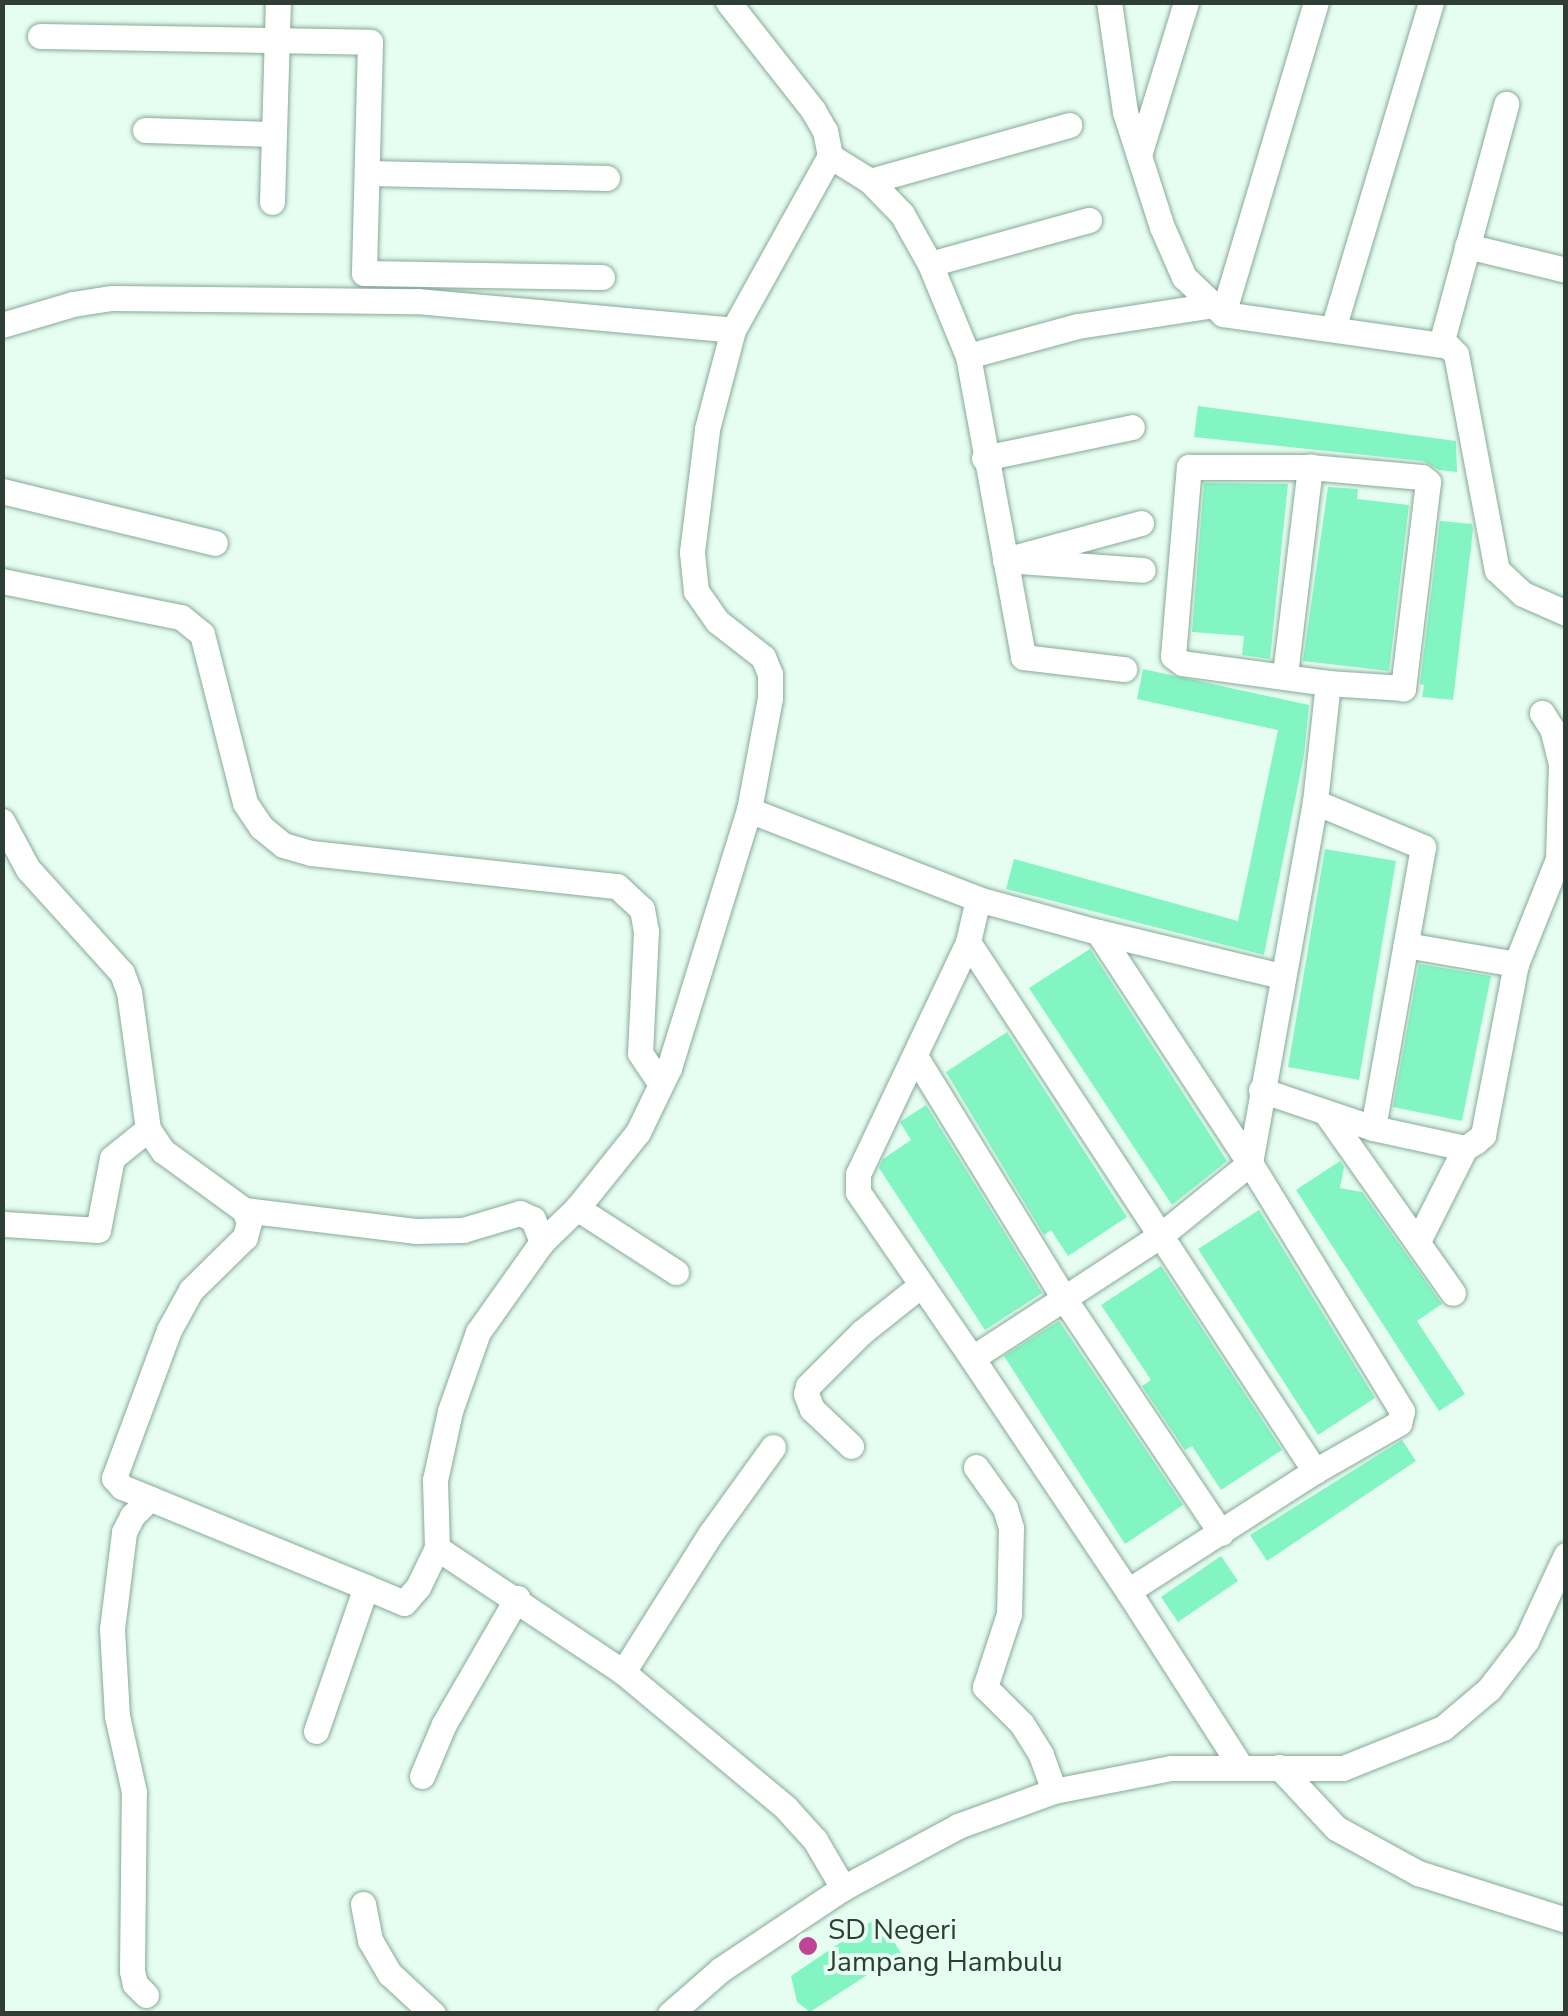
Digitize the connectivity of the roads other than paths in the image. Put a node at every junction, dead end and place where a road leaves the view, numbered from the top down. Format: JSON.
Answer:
{"nodes":[{"id":1,"x":278,"y":2,"type":"edge"},
{"id":2,"x":728,"y":2,"type":"edge"},
{"id":3,"x":1186,"y":2,"type":"edge"},
{"id":4,"x":1316,"y":2,"type":"edge"},
{"id":5,"x":1431,"y":2,"type":"edge"},
{"id":6,"x":1106,"y":5,"type":"edge"},
{"id":7,"x":40,"y":36,"type":"dead end"},
{"id":8,"x":277,"y":40,"type":"junction"},
{"id":9,"x":1506,"y":104,"type":"dead end"},
{"id":10,"x":1070,"y":126,"type":"dead end"},
{"id":11,"x":144,"y":130,"type":"dead end"},
{"id":12,"x":274,"y":134,"type":"junction"},
{"id":13,"x":1139,"y":154,"type":"junction"},
{"id":14,"x":830,"y":156,"type":"junction"},
{"id":15,"x":367,"y":174,"type":"junction"},
{"id":16,"x":608,"y":178,"type":"dead end"},
{"id":17,"x":870,"y":181,"type":"junction"},
{"id":18,"x":272,"y":202,"type":"dead end"},
{"id":19,"x":1090,"y":220,"type":"dead end"},
{"id":20,"x":1468,"y":246,"type":"junction"},
{"id":21,"x":930,"y":264,"type":"junction"},
{"id":22,"x":1566,"y":270,"type":"edge"},
{"id":23,"x":602,"y":277,"type":"dead end"},
{"id":24,"x":1218,"y":310,"type":"junction"},
{"id":25,"x":2,"y":325,"type":"edge"},
{"id":26,"x":1333,"y":329,"type":"junction"},
{"id":27,"x":733,"y":330,"type":"junction"},
{"id":28,"x":1441,"y":344,"type":"junction"},
{"id":29,"x":968,"y":356,"type":"junction"},
{"id":30,"x":1132,"y":427,"type":"dead end"},
{"id":31,"x":984,"y":458,"type":"junction"},
{"id":32,"x":1310,"y":467,"type":"junction"},
{"id":33,"x":2,"y":491,"type":"edge"},
{"id":34,"x":1141,"y":523,"type":"dead end"},
{"id":35,"x":215,"y":543,"type":"dead end"},
{"id":36,"x":1005,"y":560,"type":"junction"},
{"id":37,"x":1143,"y":570,"type":"dead end"},
{"id":38,"x":2,"y":580,"type":"edge"},
{"id":39,"x":1566,"y":613,"type":"edge"},
{"id":40,"x":1124,"y":669,"type":"dead end"},
{"id":41,"x":1284,"y":674,"type":"junction"},
{"id":42,"x":1328,"y":683,"type":"junction"},
{"id":43,"x":1542,"y":712,"type":"dead end"},
{"id":44,"x":1315,"y":802,"type":"junction"},
{"id":45,"x":749,"y":810,"type":"junction"},
{"id":46,"x":2,"y":821,"type":"edge"},
{"id":47,"x":1562,"y":861,"type":"edge"},
{"id":48,"x":978,"y":900,"type":"junction"},
{"id":49,"x":1098,"y":932,"type":"junction"},
{"id":50,"x":968,"y":942,"type":"junction"},
{"id":51,"x":1406,"y":945,"type":"junction"},
{"id":52,"x":1516,"y":964,"type":"junction"},
{"id":53,"x":1281,"y":976,"type":"junction"},
{"id":54,"x":915,"y":1056,"type":"junction"},
{"id":55,"x":662,"y":1084,"type":"junction"},
{"id":56,"x":1261,"y":1090,"type":"junction"},
{"id":57,"x":1326,"y":1112,"type":"junction"},
{"id":58,"x":1373,"y":1128,"type":"junction"},
{"id":59,"x":148,"y":1129,"type":"junction"},
{"id":60,"x":1465,"y":1148,"type":"junction"},
{"id":61,"x":1250,"y":1163,"type":"junction"},
{"id":62,"x":578,"y":1208,"type":"junction"},
{"id":63,"x":244,"y":1210,"type":"junction"},
{"id":64,"x":5,"y":1224,"type":"edge"},
{"id":65,"x":1161,"y":1235,"type":"junction"},
{"id":66,"x":1419,"y":1240,"type":"junction"},
{"id":67,"x":542,"y":1242,"type":"junction"},
{"id":68,"x":676,"y":1272,"type":"dead end"},
{"id":69,"x":921,"y":1285,"type":"junction"},
{"id":70,"x":1454,"y":1293,"type":"dead end"},
{"id":71,"x":1063,"y":1297,"type":"junction"},
{"id":72,"x":972,"y":1358,"type":"junction"},
{"id":73,"x":851,"y":1446,"type":"dead end"},
{"id":74,"x":773,"y":1448,"type":"dead end"},
{"id":75,"x":976,"y":1467,"type":"dead end"},
{"id":76,"x":1315,"y":1470,"type":"junction"},
{"id":77,"x":150,"y":1498,"type":"junction"},
{"id":78,"x":1221,"y":1533,"type":"junction"},
{"id":79,"x":438,"y":1548,"type":"junction"},
{"id":80,"x":1566,"y":1555,"type":"edge"},
{"id":81,"x":366,"y":1587,"type":"junction"},
{"id":82,"x":1128,"y":1591,"type":"junction"},
{"id":83,"x":517,"y":1598,"type":"junction"},
{"id":84,"x":623,"y":1672,"type":"junction"},
{"id":85,"x":316,"y":1730,"type":"dead end"},
{"id":86,"x":1279,"y":1766,"type":"junction"},
{"id":87,"x":1241,"y":1768,"type":"junction"},
{"id":88,"x":422,"y":1776,"type":"dead end"},
{"id":89,"x":1054,"y":1790,"type":"junction"},
{"id":90,"x":843,"y":1888,"type":"junction"},
{"id":91,"x":362,"y":1904,"type":"dead end"},
{"id":92,"x":1566,"y":1920,"type":"edge"},
{"id":93,"x":146,"y":1995,"type":"dead end"},
{"id":94,"x":433,"y":2014,"type":"edge"},
{"id":95,"x":670,"y":2014,"type":"edge"}],
"edges":[{"from":1,"to":8,"type":"street"},
{"from":2,"to":14,"type":"street"},
{"from":3,"to":13,"type":"street"},
{"from":4,"to":24,"type":"street"},
{"from":5,"to":26,"type":"street"},
{"from":6,"to":13,"type":"street"},
{"from":7,"to":8,"type":"street"},
{"from":8,"to":12,"type":"street"},
{"from":8,"to":15,"type":"street"},
{"from":9,"to":20,"type":"street"},
{"from":10,"to":17,"type":"street"},
{"from":11,"to":12,"type":"street"},
{"from":12,"to":18,"type":"street"},
{"from":13,"to":24,"type":"street"},
{"from":14,"to":17,"type":"street"},
{"from":14,"to":27,"type":"street"},
{"from":15,"to":16,"type":"street"},
{"from":15,"to":23,"type":"street"},
{"from":17,"to":21,"type":"street"},
{"from":19,"to":21,"type":"street"},
{"from":20,"to":22,"type":"street"},
{"from":20,"to":28,"type":"street"},
{"from":21,"to":29,"type":"street"},
{"from":24,"to":26,"type":"street"},
{"from":24,"to":29,"type":"street"},
{"from":25,"to":27,"type":"street"},
{"from":26,"to":28,"type":"street"},
{"from":27,"to":45,"type":"street"},
{"from":28,"to":39,"type":"street"},
{"from":29,"to":31,"type":"street"},
{"from":30,"to":31,"type":"street"},
{"from":31,"to":36,"type":"street"},
{"from":32,"to":41,"type":"street"},
{"from":32,"to":41,"type":"street"},
{"from":32,"to":42,"type":"street"},
{"from":33,"to":35,"type":"street"},
{"from":34,"to":36,"type":"street"},
{"from":36,"to":37,"type":"street"},
{"from":36,"to":40,"type":"street"},
{"from":38,"to":55,"type":"street"},
{"from":41,"to":42,"type":"street"},
{"from":42,"to":44,"type":"street"},
{"from":43,"to":47,"type":"street"},
{"from":44,"to":51,"type":"street"},
{"from":44,"to":53,"type":"street"},
{"from":45,"to":48,"type":"street"},
{"from":45,"to":55,"type":"street"},
{"from":46,"to":59,"type":"street"},
{"from":47,"to":52,"type":"street"},
{"from":48,"to":49,"type":"street"},
{"from":48,"to":50,"type":"street"},
{"from":49,"to":53,"type":"street"},
{"from":49,"to":61,"type":"street"},
{"from":50,"to":54,"type":"street"},
{"from":50,"to":65,"type":"street"},
{"from":51,"to":52,"type":"street"},
{"from":51,"to":58,"type":"street"},
{"from":52,"to":60,"type":"street"},
{"from":53,"to":56,"type":"street"},
{"from":54,"to":69,"type":"street"},
{"from":54,"to":71,"type":"street"},
{"from":55,"to":62,"type":"street"},
{"from":56,"to":57,"type":"street"},
{"from":56,"to":61,"type":"street"},
{"from":57,"to":58,"type":"street"},
{"from":57,"to":66,"type":"street"},
{"from":58,"to":60,"type":"street"},
{"from":59,"to":63,"type":"street"},
{"from":59,"to":64,"type":"street"},
{"from":60,"to":66,"type":"street"},
{"from":61,"to":65,"type":"street"},
{"from":61,"to":76,"type":"street"},
{"from":62,"to":67,"type":"street"},
{"from":62,"to":68,"type":"street"},
{"from":63,"to":67,"type":"street"},
{"from":63,"to":77,"type":"street"},
{"from":65,"to":71,"type":"street"},
{"from":65,"to":76,"type":"street"},
{"from":66,"to":70,"type":"street"},
{"from":67,"to":79,"type":"street"},
{"from":69,"to":72,"type":"street"},
{"from":69,"to":73,"type":"street"},
{"from":71,"to":72,"type":"street"},
{"from":71,"to":78,"type":"street"},
{"from":72,"to":82,"type":"street"},
{"from":74,"to":84,"type":"street"},
{"from":75,"to":89,"type":"street"},
{"from":76,"to":78,"type":"street"},
{"from":77,"to":81,"type":"street"},
{"from":77,"to":93,"type":"street"},
{"from":78,"to":82,"type":"street"},
{"from":79,"to":81,"type":"street"},
{"from":79,"to":83,"type":"street"},
{"from":80,"to":86,"type":"street"},
{"from":81,"to":85,"type":"street"},
{"from":82,"to":87,"type":"street"},
{"from":83,"to":84,"type":"street"},
{"from":83,"to":88,"type":"street"},
{"from":84,"to":90,"type":"street"},
{"from":86,"to":87,"type":"street"},
{"from":86,"to":92,"type":"street"},
{"from":87,"to":89,"type":"street"},
{"from":89,"to":90,"type":"street"},
{"from":90,"to":95,"type":"street"},
{"from":91,"to":94,"type":"street"}]}
